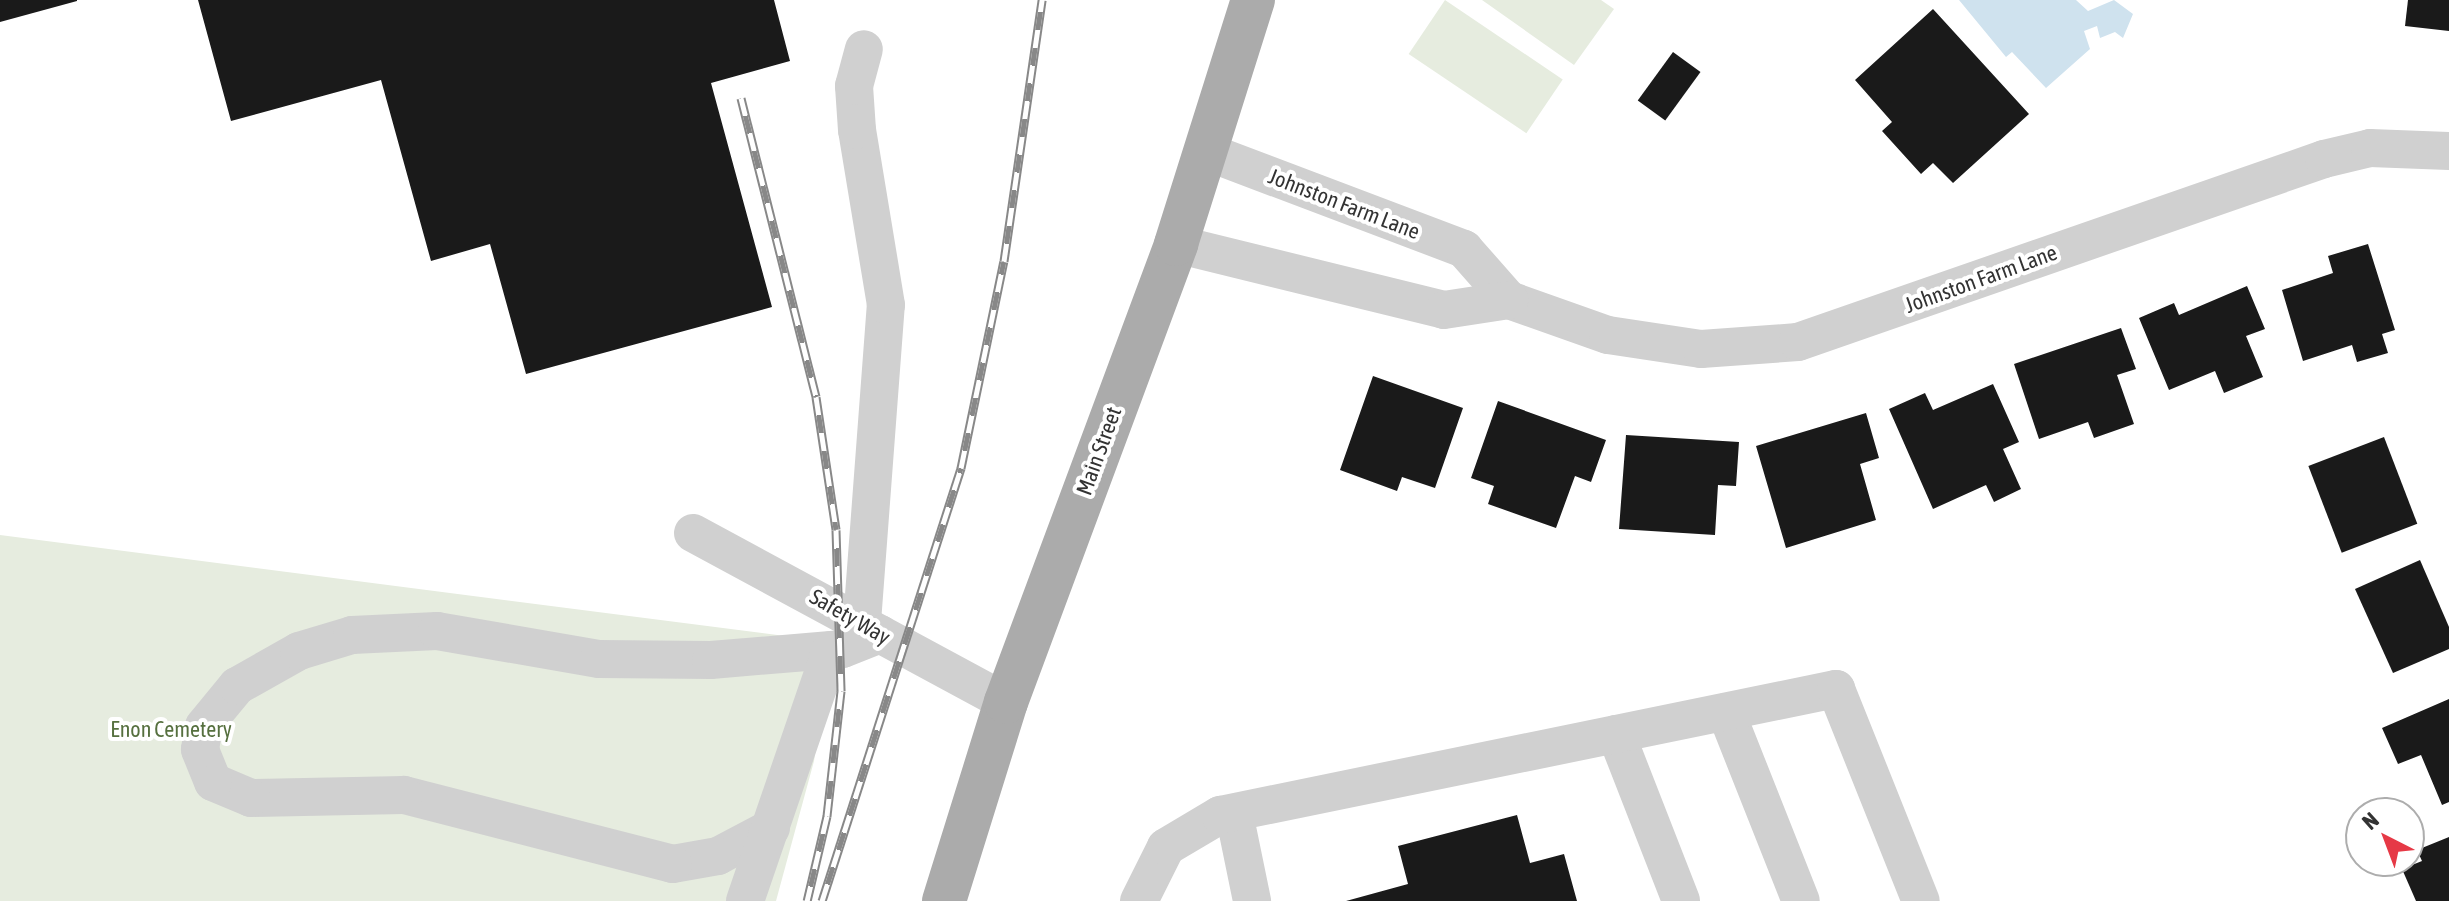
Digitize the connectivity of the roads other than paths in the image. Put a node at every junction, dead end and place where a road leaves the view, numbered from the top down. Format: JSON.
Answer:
{"nodes":[{"id":1,"x":1253,"y":0,"type":"edge"},
{"id":2,"x":864,"y":49,"type":"dead end"},
{"id":3,"x":1205,"y":151,"type":"junction"},
{"id":4,"x":2449,"y":151,"type":"edge"},
{"id":5,"x":1176,"y":244,"type":"junction"},
{"id":6,"x":1509,"y":300,"type":"junction"},
{"id":7,"x":693,"y":533,"type":"dead end"},
{"id":8,"x":871,"y":628,"type":"junction"},
{"id":9,"x":831,"y":650,"type":"junction"},
{"id":10,"x":1006,"y":702,"type":"junction"},
{"id":11,"x":1726,"y":712,"type":"junction"},
{"id":12,"x":1616,"y":734,"type":"junction"},
{"id":13,"x":1234,"y":813,"type":"junction"},
{"id":14,"x":771,"y":828,"type":"junction"},
{"id":15,"x":745,"y":901,"type":"edge"},
{"id":16,"x":944,"y":901,"type":"edge"},
{"id":17,"x":1139,"y":901,"type":"edge"},
{"id":18,"x":1252,"y":901,"type":"edge"},
{"id":19,"x":1681,"y":901,"type":"edge"},
{"id":20,"x":1801,"y":901,"type":"edge"},
{"id":21,"x":1921,"y":901,"type":"edge"}],
"edges":[{"from":1,"to":3,"type":"main road","name":"Main Street"},
{"from":2,"to":8,"type":"street"},
{"from":3,"to":5,"type":"main road","name":"Main Street"},
{"from":3,"to":6,"type":"street","name":"Johnston Farm Lane"},
{"from":4,"to":6,"type":"street","name":"Johnston Farm Lane"},
{"from":5,"to":6,"type":"street","name":"Johnston Farm Lane"},
{"from":5,"to":10,"type":"main road","name":"Main Street"},
{"from":7,"to":8,"type":"street","name":"Safety Way"},
{"from":8,"to":9,"type":"street"},
{"from":8,"to":10,"type":"street","name":"Safety Way"},
{"from":9,"to":14,"type":"street"},
{"from":9,"to":14,"type":"street"},
{"from":10,"to":16,"type":"main road","name":"Main Street"},
{"from":11,"to":12,"type":"street"},
{"from":11,"to":20,"type":"street"},
{"from":11,"to":21,"type":"street"},
{"from":12,"to":13,"type":"street"},
{"from":12,"to":19,"type":"street"},
{"from":13,"to":17,"type":"street"},
{"from":13,"to":18,"type":"street"},
{"from":14,"to":15,"type":"street"}]}
